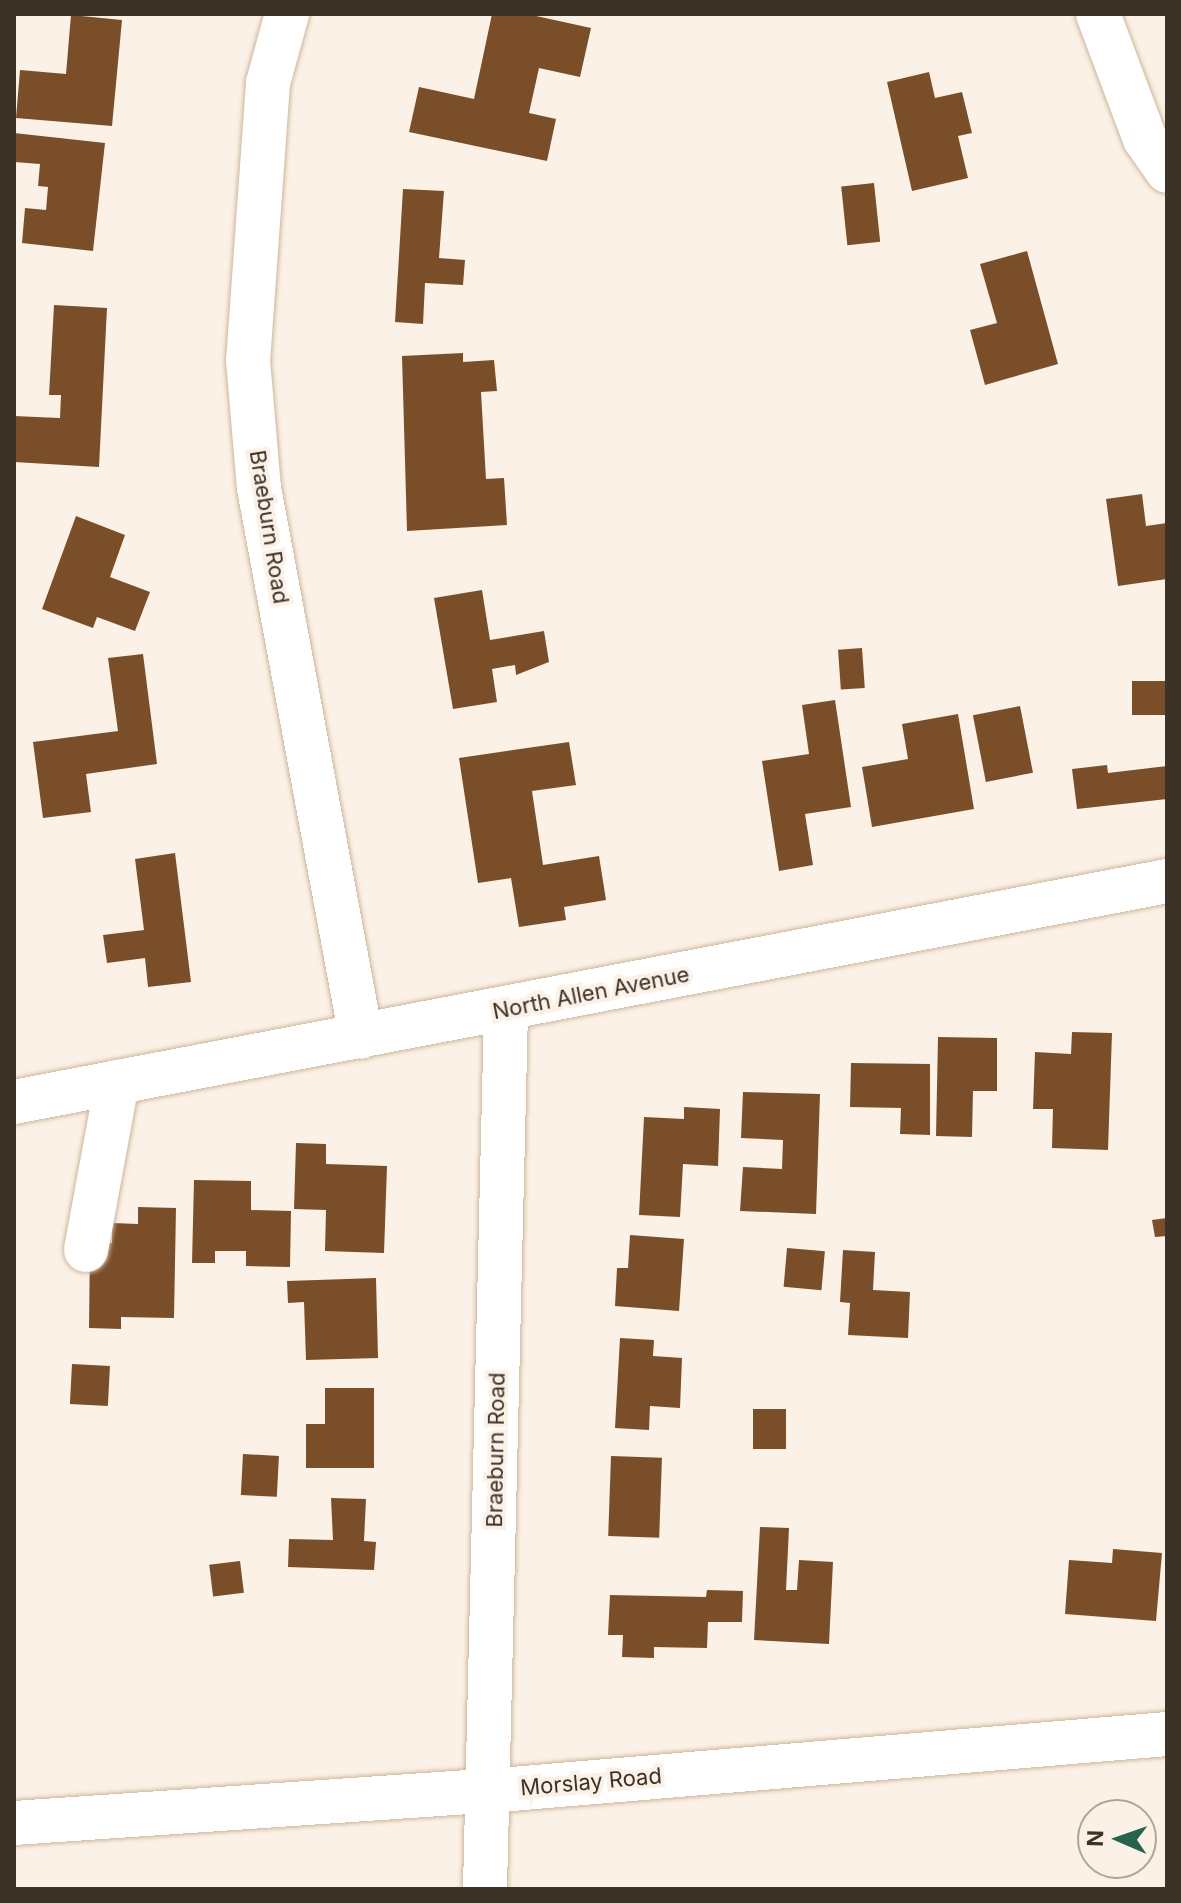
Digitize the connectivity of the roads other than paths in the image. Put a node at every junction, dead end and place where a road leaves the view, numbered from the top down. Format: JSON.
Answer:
{"nodes":[{"id":1,"x":287,"y":14,"type":"edge"},
{"id":2,"x":1098,"y":14,"type":"edge"},
{"id":3,"x":1167,"y":171,"type":"edge"},
{"id":4,"x":1167,"y":881,"type":"edge"},
{"id":5,"x":506,"y":1010,"type":"junction"},
{"id":6,"x":361,"y":1037,"type":"junction"},
{"id":7,"x":117,"y":1082,"type":"junction"},
{"id":8,"x":14,"y":1102,"type":"edge"},
{"id":9,"x":86,"y":1250,"type":"dead end"},
{"id":10,"x":1167,"y":1734,"type":"edge"},
{"id":11,"x":488,"y":1791,"type":"junction"},
{"id":12,"x":14,"y":1823,"type":"edge"},
{"id":13,"x":485,"y":1889,"type":"edge"}],
"edges":[{"from":1,"to":6,"type":"street","name":"Braeburn Road"},
{"from":2,"to":3,"type":"street"},
{"from":4,"to":5,"type":"street","name":"North Allen Avenue"},
{"from":5,"to":6,"type":"street","name":"North Allen Avenue"},
{"from":5,"to":11,"type":"street","name":"Braeburn Road"},
{"from":6,"to":7,"type":"street","name":"North Allen Avenue"},
{"from":7,"to":8,"type":"street","name":"North Allen Avenue"},
{"from":7,"to":9,"type":"street"},
{"from":10,"to":11,"type":"street","name":"Morslay Road"},
{"from":11,"to":12,"type":"street","name":"Morslay Road"},
{"from":11,"to":13,"type":"street","name":"Braeburn Road"}]}
